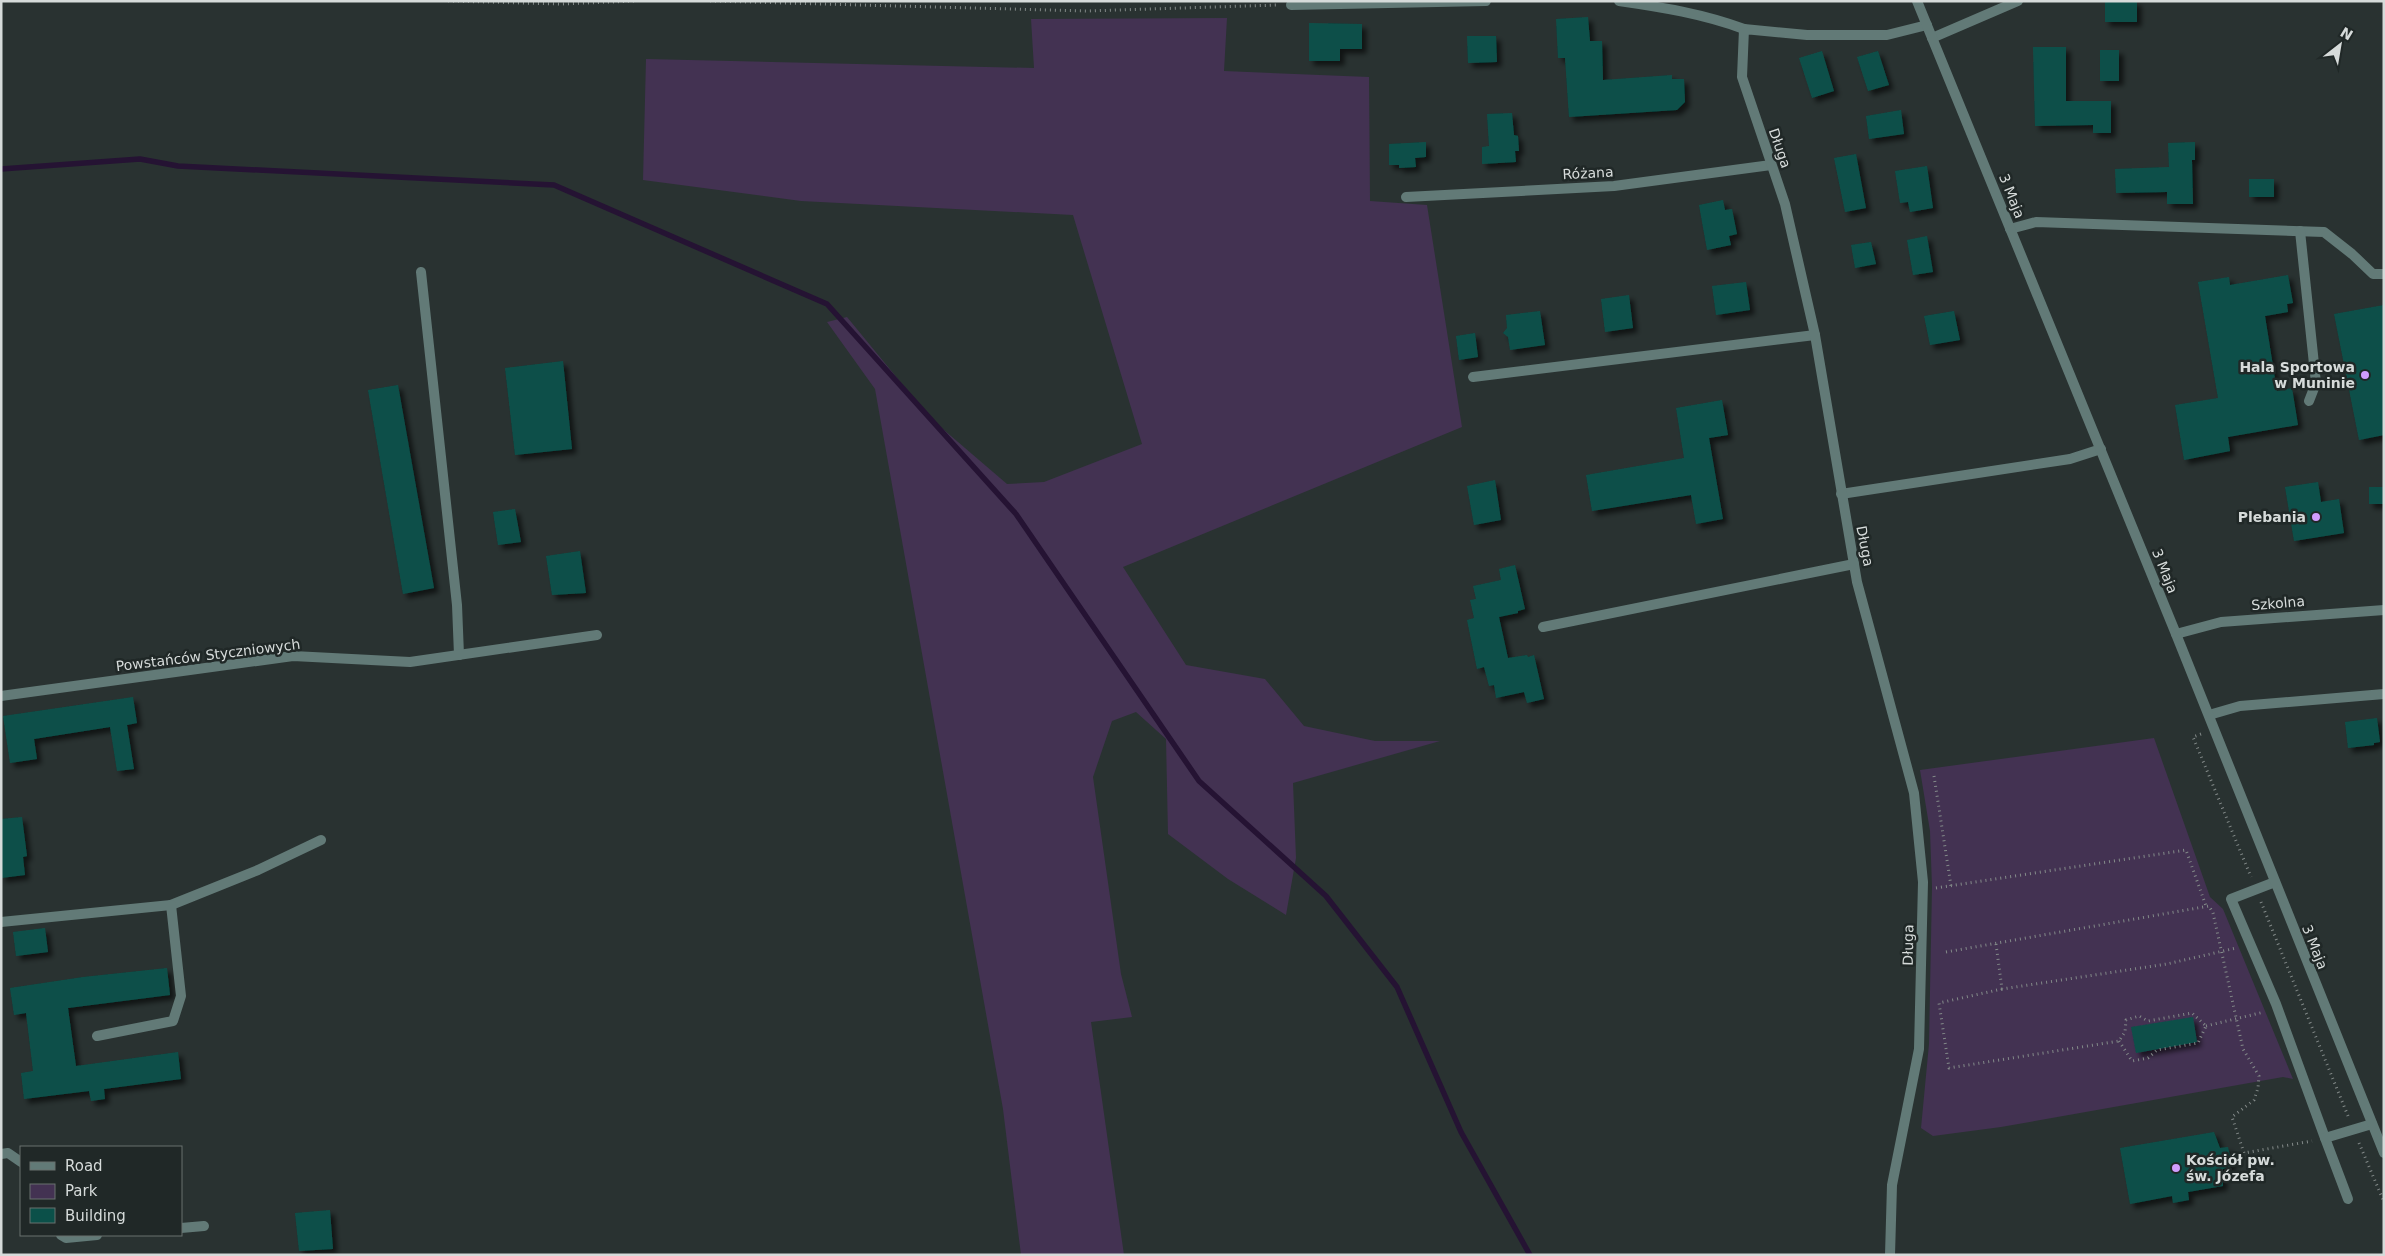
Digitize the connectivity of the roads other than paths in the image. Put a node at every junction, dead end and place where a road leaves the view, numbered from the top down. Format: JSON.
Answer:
{"nodes":[{"id":1,"x":1486,"y":1,"type":"edge"},
{"id":2,"x":1619,"y":1,"type":"edge"},
{"id":3,"x":1917,"y":1,"type":"edge"},
{"id":4,"x":2018,"y":1,"type":"edge"},
{"id":5,"x":1291,"y":5,"type":"road end"},
{"id":6,"x":1927,"y":26,"type":"junction"},
{"id":7,"x":1744,"y":29,"type":"junction"},
{"id":8,"x":1932,"y":38,"type":"junction"},
{"id":9,"x":1771,"y":165,"type":"junction"},
{"id":10,"x":1406,"y":196,"type":"dead end"},
{"id":11,"x":2010,"y":229,"type":"junction"},
{"id":12,"x":2300,"y":231,"type":"junction"},
{"id":13,"x":421,"y":272,"type":"dead end"},
{"id":14,"x":2384,"y":274,"type":"edge"},
{"id":15,"x":1815,"y":335,"type":"junction"},
{"id":16,"x":1473,"y":377,"type":"dead end"},
{"id":17,"x":2309,"y":401,"type":"dead end"},
{"id":18,"x":2100,"y":449,"type":"junction"},
{"id":19,"x":1841,"y":494,"type":"junction"},
{"id":20,"x":1854,"y":564,"type":"junction"},
{"id":21,"x":2384,"y":610,"type":"edge"},
{"id":22,"x":1543,"y":627,"type":"dead end"},
{"id":23,"x":2176,"y":634,"type":"junction"},
{"id":24,"x":597,"y":635,"type":"dead end"},
{"id":25,"x":459,"y":655,"type":"junction"},
{"id":26,"x":2384,"y":694,"type":"edge"},
{"id":27,"x":1,"y":696,"type":"edge"},
{"id":28,"x":2208,"y":715,"type":"junction"},
{"id":29,"x":321,"y":840,"type":"dead end"},
{"id":30,"x":2275,"y":882,"type":"junction"},
{"id":31,"x":171,"y":905,"type":"junction"},
{"id":32,"x":1,"y":922,"type":"edge"},
{"id":33,"x":97,"y":1036,"type":"dead end"},
{"id":34,"x":2372,"y":1124,"type":"junction"},
{"id":35,"x":2325,"y":1138,"type":"junction"},
{"id":36,"x":2384,"y":1153,"type":"edge"},
{"id":37,"x":1,"y":1154,"type":"edge"},
{"id":38,"x":20,"y":1161,"type":"edge"},
{"id":39,"x":2348,"y":1199,"type":"dead end"},
{"id":40,"x":204,"y":1226,"type":"dead end"},
{"id":41,"x":182,"y":1228,"type":"edge"},
{"id":42,"x":63,"y":1236,"type":"edge"},
{"id":43,"x":87,"y":1236,"type":"edge"},
{"id":44,"x":1890,"y":1255,"type":"edge"}],
"edges":[{"from":1,"to":5,"type":"street"},
{"from":2,"to":7,"type":"street"},
{"from":3,"to":6,"type":"street","name":"3 Maja"},
{"from":4,"to":8,"type":"street"},
{"from":6,"to":7,"type":"street"},
{"from":6,"to":8,"type":"street","name":"3 Maja"},
{"from":7,"to":9,"type":"street","name":"Długa"},
{"from":8,"to":11,"type":"street","name":"3 Maja"},
{"from":9,"to":10,"type":"street","name":"Różana"},
{"from":9,"to":15,"type":"street","name":"Długa"},
{"from":11,"to":12,"type":"street"},
{"from":11,"to":18,"type":"street","name":"3 Maja"},
{"from":12,"to":14,"type":"street"},
{"from":12,"to":17,"type":"street"},
{"from":13,"to":25,"type":"street"},
{"from":15,"to":16,"type":"street"},
{"from":15,"to":19,"type":"street","name":"Długa"},
{"from":18,"to":19,"type":"street"},
{"from":18,"to":23,"type":"street","name":"3 Maja"},
{"from":19,"to":20,"type":"street","name":"Długa"},
{"from":20,"to":22,"type":"street"},
{"from":20,"to":44,"type":"street","name":"Długa"},
{"from":21,"to":23,"type":"street","name":"Szkolna"},
{"from":23,"to":28,"type":"street","name":"3 Maja"},
{"from":24,"to":25,"type":"street","name":"Powstańców Styczniowych"},
{"from":25,"to":27,"type":"street","name":"Powstańców Styczniowych"},
{"from":26,"to":28,"type":"street"},
{"from":28,"to":30,"type":"street","name":"3 Maja"},
{"from":29,"to":31,"type":"street"},
{"from":30,"to":34,"type":"street","name":"3 Maja"},
{"from":30,"to":35,"type":"street"},
{"from":31,"to":32,"type":"street"},
{"from":31,"to":33,"type":"street"},
{"from":34,"to":35,"type":"street"},
{"from":34,"to":36,"type":"street","name":"3 Maja"},
{"from":35,"to":39,"type":"street"},
{"from":37,"to":38,"type":"street"},
{"from":40,"to":41,"type":"street"},
{"from":42,"to":43,"type":"street"}]}
